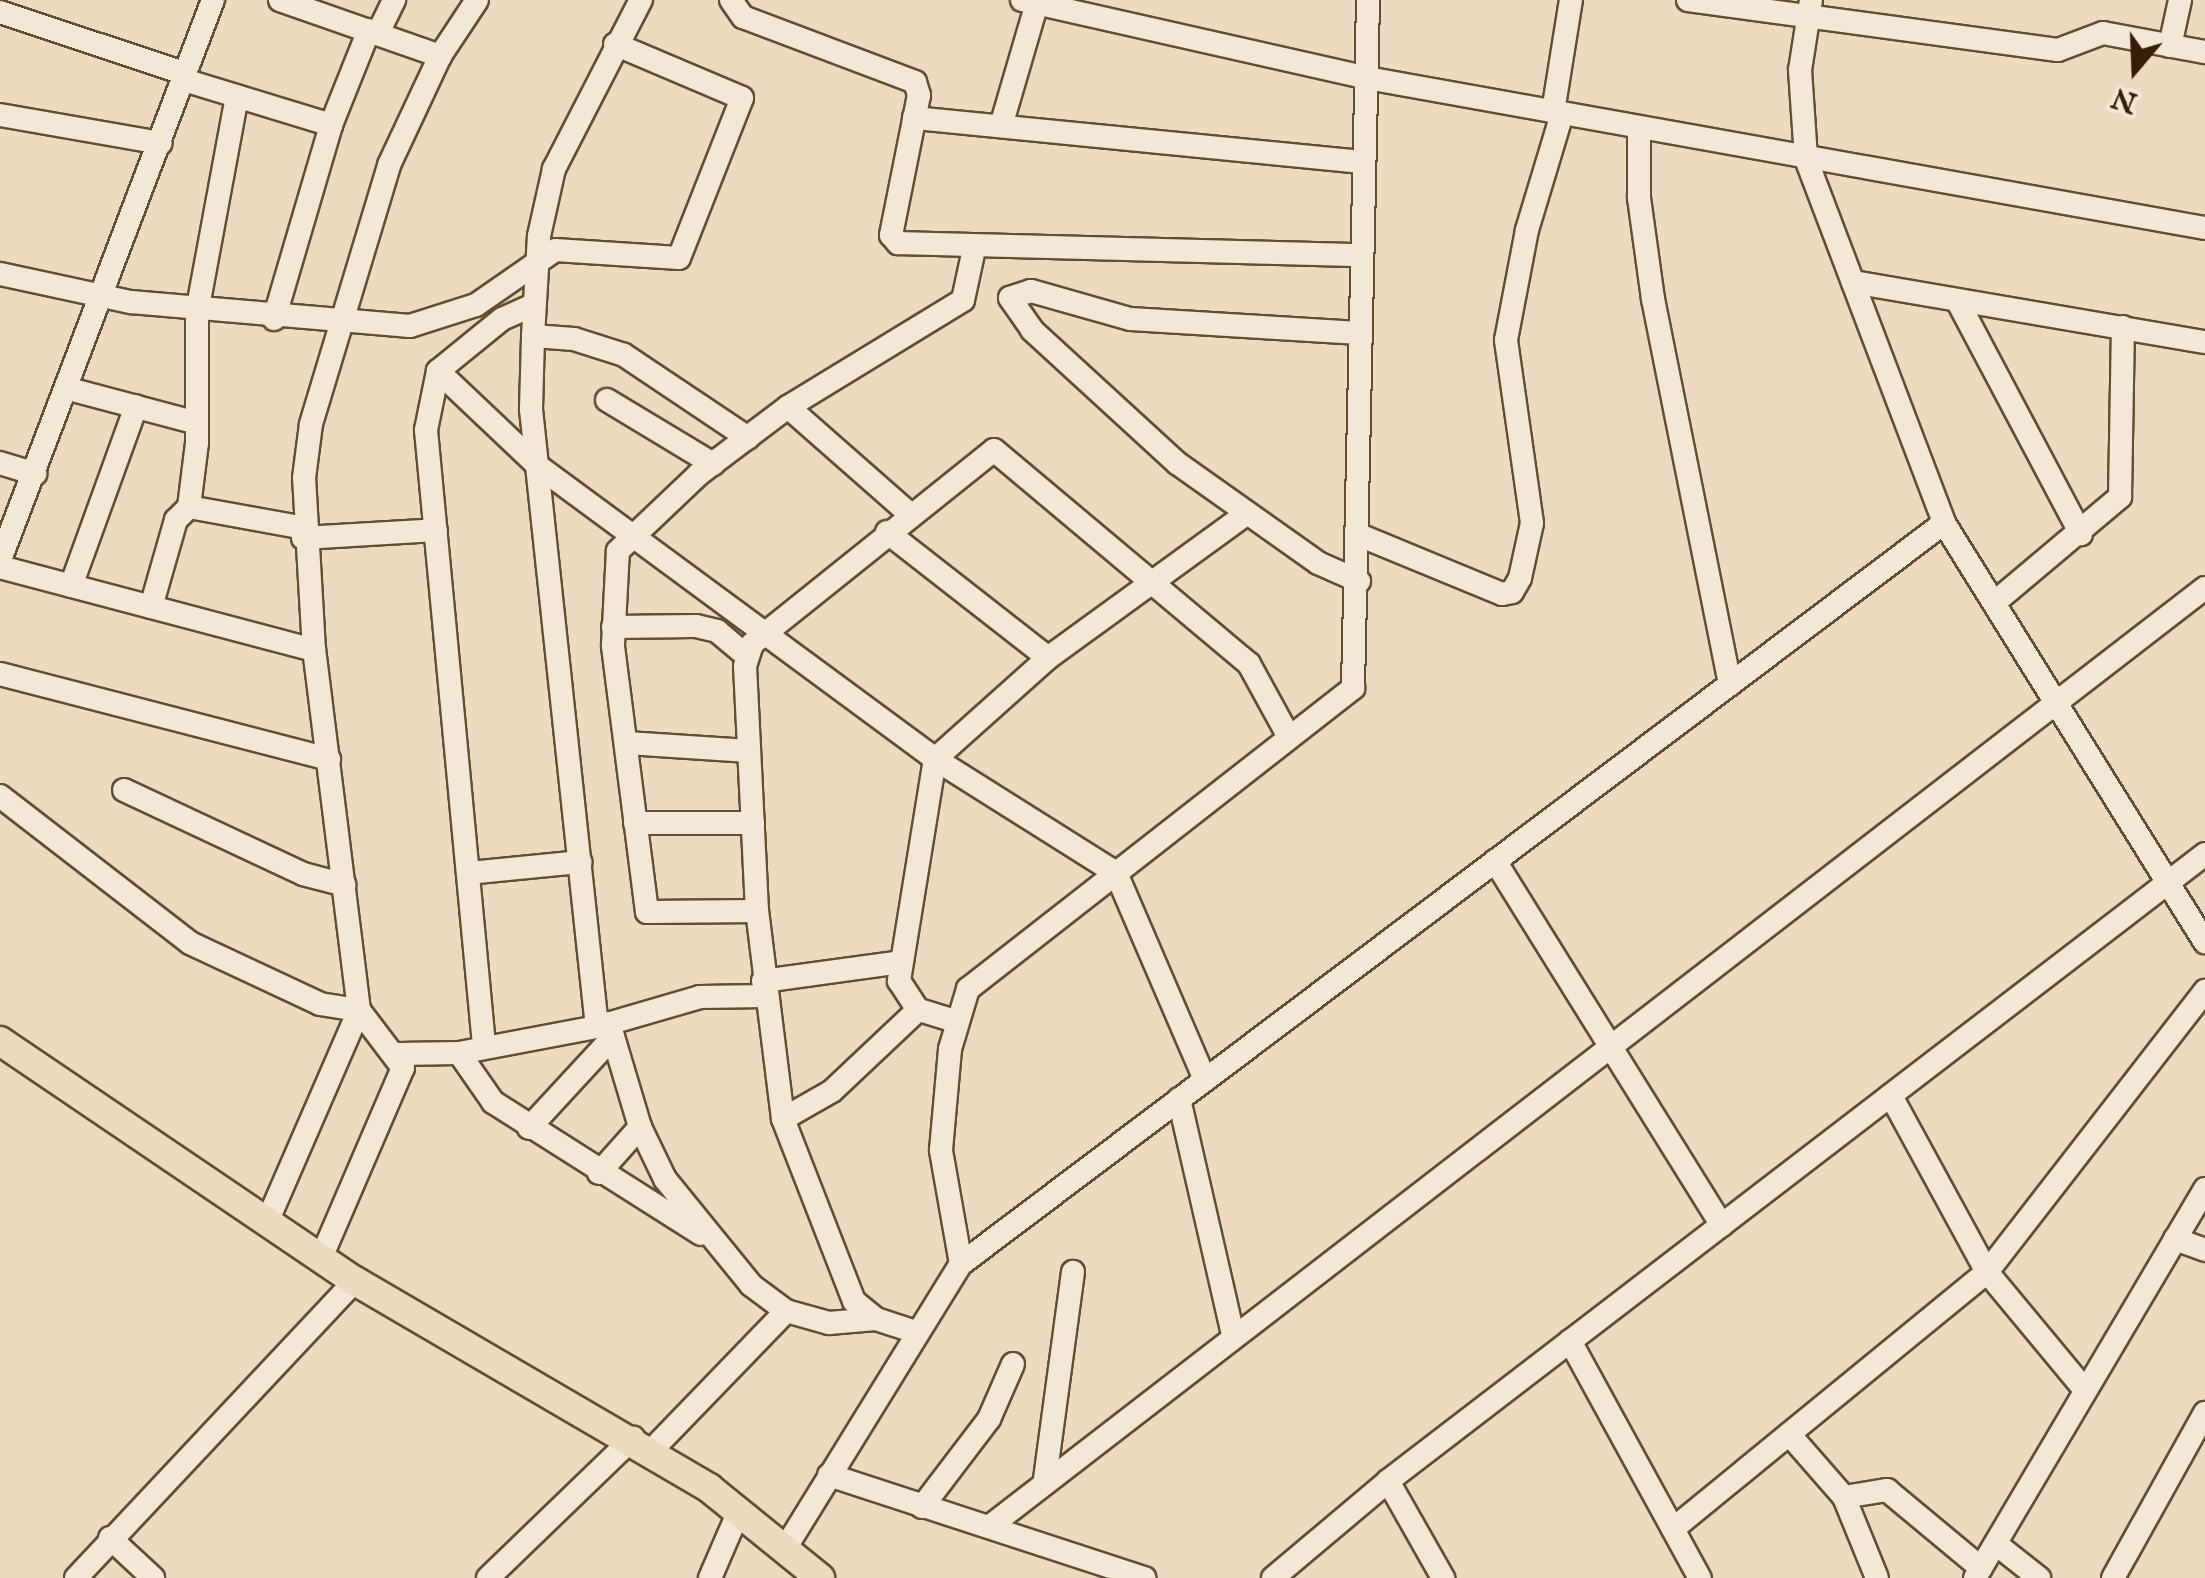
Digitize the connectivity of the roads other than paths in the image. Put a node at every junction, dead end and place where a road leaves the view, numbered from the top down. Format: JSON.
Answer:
{"nodes":[{"id":1,"x":213,"y":0,"type":"edge"},
{"id":2,"x":280,"y":0,"type":"edge"},
{"id":3,"x":394,"y":0,"type":"edge"},
{"id":4,"x":477,"y":0,"type":"edge"},
{"id":5,"x":641,"y":0,"type":"edge"},
{"id":6,"x":731,"y":0,"type":"edge"},
{"id":7,"x":1368,"y":0,"type":"edge"},
{"id":8,"x":1571,"y":0,"type":"edge"},
{"id":9,"x":1688,"y":0,"type":"edge"},
{"id":10,"x":2180,"y":0,"type":"edge"},
{"id":11,"x":1029,"y":2,"type":"edge"},
{"id":12,"x":1810,"y":8,"type":"edge"},
{"id":13,"x":0,"y":12,"type":"edge"},
{"id":14,"x":373,"y":31,"type":"junction"},
{"id":15,"x":616,"y":44,"type":"junction"},
{"id":16,"x":2170,"y":46,"type":"junction"},
{"id":17,"x":2205,"y":52,"type":"edge"},
{"id":18,"x":440,"y":56,"type":"junction"},
{"id":19,"x":185,"y":77,"type":"junction"},
{"id":20,"x":1367,"y":78,"type":"junction"},
{"id":21,"x":237,"y":97,"type":"junction"},
{"id":22,"x":1557,"y":113,"type":"junction"},
{"id":23,"x":0,"y":114,"type":"edge"},
{"id":24,"x":914,"y":118,"type":"junction"},
{"id":25,"x":331,"y":125,"type":"junction"},
{"id":26,"x":1001,"y":126,"type":"junction"},
{"id":27,"x":1640,"y":128,"type":"junction"},
{"id":28,"x":161,"y":143,"type":"junction"},
{"id":29,"x":1806,"y":159,"type":"junction"},
{"id":30,"x":1364,"y":162,"type":"junction"},
{"id":31,"x":2205,"y":228,"type":"edge"},
{"id":32,"x":974,"y":255,"type":"junction"},
{"id":33,"x":1361,"y":255,"type":"junction"},
{"id":34,"x":536,"y":264,"type":"junction"},
{"id":35,"x":0,"y":274,"type":"edge"},
{"id":36,"x":1853,"y":282,"type":"junction"},
{"id":37,"x":535,"y":300,"type":"junction"},
{"id":38,"x":1956,"y":300,"type":"junction"},
{"id":39,"x":101,"y":307,"type":"junction"},
{"id":40,"x":196,"y":316,"type":"junction"},
{"id":41,"x":274,"y":319,"type":"junction"},
{"id":42,"x":2122,"y":328,"type":"junction"},
{"id":43,"x":338,"y":330,"type":"junction"},
{"id":44,"x":1359,"y":332,"type":"junction"},
{"id":45,"x":533,"y":336,"type":"junction"},
{"id":46,"x":2205,"y":342,"type":"edge"},
{"id":47,"x":438,"y":371,"type":"junction"},
{"id":48,"x":69,"y":390,"type":"junction"},
{"id":49,"x":607,"y":400,"type":"dead end"},
{"id":50,"x":136,"y":406,"type":"junction"},
{"id":51,"x":788,"y":407,"type":"junction"},
{"id":52,"x":193,"y":422,"type":"junction"},
{"id":53,"x":748,"y":438,"type":"junction"},
{"id":54,"x":0,"y":463,"type":"edge"},
{"id":55,"x":712,"y":464,"type":"junction"},
{"id":56,"x":538,"y":466,"type":"junction"},
{"id":57,"x":35,"y":474,"type":"junction"},
{"id":58,"x":189,"y":507,"type":"junction"},
{"id":59,"x":910,"y":514,"type":"junction"},
{"id":60,"x":1242,"y":517,"type":"junction"},
{"id":61,"x":1944,"y":523,"type":"junction"},
{"id":62,"x":436,"y":530,"type":"junction"},
{"id":63,"x":636,"y":532,"type":"junction"},
{"id":64,"x":887,"y":532,"type":"junction"},
{"id":65,"x":304,"y":533,"type":"junction"},
{"id":66,"x":2081,"y":534,"type":"junction"},
{"id":67,"x":1359,"y":535,"type":"junction"},
{"id":68,"x":0,"y":564,"type":"edge"},
{"id":69,"x":71,"y":586,"type":"junction"},
{"id":70,"x":1151,"y":586,"type":"junction"},
{"id":71,"x":1360,"y":588,"type":"junction"},
{"id":72,"x":2205,"y":588,"type":"edge"},
{"id":73,"x":1994,"y":603,"type":"junction"},
{"id":74,"x":151,"y":607,"type":"junction"},
{"id":75,"x":613,"y":627,"type":"junction"},
{"id":76,"x":764,"y":632,"type":"junction"},
{"id":77,"x":314,"y":650,"type":"junction"},
{"id":78,"x":747,"y":656,"type":"junction"},
{"id":79,"x":1048,"y":658,"type":"junction"},
{"id":80,"x":0,"y":674,"type":"edge"},
{"id":81,"x":1730,"y":684,"type":"junction"},
{"id":82,"x":2056,"y":702,"type":"junction"},
{"id":83,"x":1289,"y":738,"type":"junction"},
{"id":84,"x":626,"y":744,"type":"junction"},
{"id":85,"x":749,"y":751,"type":"junction"},
{"id":86,"x":329,"y":758,"type":"junction"},
{"id":87,"x":935,"y":759,"type":"junction"},
{"id":88,"x":124,"y":790,"type":"dead end"},
{"id":89,"x":0,"y":796,"type":"edge"},
{"id":90,"x":635,"y":823,"type":"junction"},
{"id":91,"x":752,"y":823,"type":"junction"},
{"id":92,"x":2205,"y":854,"type":"edge"},
{"id":93,"x":1495,"y":861,"type":"junction"},
{"id":94,"x":580,"y":862,"type":"junction"},
{"id":95,"x":1116,"y":873,"type":"junction"},
{"id":96,"x":468,"y":874,"type":"junction"},
{"id":97,"x":2168,"y":883,"type":"junction"},
{"id":98,"x":345,"y":885,"type":"junction"},
{"id":99,"x":756,"y":911,"type":"junction"},
{"id":100,"x":2205,"y":942,"type":"edge"},
{"id":101,"x":901,"y":962,"type":"junction"},
{"id":102,"x":764,"y":988,"type":"junction"},
{"id":103,"x":2205,"y":991,"type":"edge"},
{"id":104,"x":359,"y":1010,"type":"junction"},
{"id":105,"x":918,"y":1010,"type":"junction"},
{"id":106,"x":955,"y":1020,"type":"junction"},
{"id":107,"x":606,"y":1029,"type":"junction"},
{"id":108,"x":0,"y":1041,"type":"edge"},
{"id":109,"x":484,"y":1045,"type":"junction"},
{"id":110,"x":1611,"y":1046,"type":"junction"},
{"id":111,"x":459,"y":1053,"type":"junction"},
{"id":112,"x":398,"y":1054,"type":"junction"},
{"id":113,"x":1205,"y":1080,"type":"junction"},
{"id":114,"x":1891,"y":1096,"type":"junction"},
{"id":115,"x":1179,"y":1100,"type":"junction"},
{"id":116,"x":783,"y":1119,"type":"junction"},
{"id":117,"x":640,"y":1127,"type":"junction"},
{"id":118,"x":529,"y":1128,"type":"junction"},
{"id":119,"x":599,"y":1173,"type":"junction"},
{"id":120,"x":2202,"y":1198,"type":"edge"},
{"id":121,"x":267,"y":1222,"type":"junction"},
{"id":122,"x":1722,"y":1225,"type":"junction"},
{"id":123,"x":708,"y":1238,"type":"junction"},
{"id":124,"x":2175,"y":1239,"type":"junction"},
{"id":125,"x":2205,"y":1250,"type":"edge"},
{"id":126,"x":321,"y":1258,"type":"junction"},
{"id":127,"x":961,"y":1264,"type":"junction"},
{"id":128,"x":1072,"y":1272,"type":"dead end"},
{"id":129,"x":1986,"y":1272,"type":"junction"},
{"id":130,"x":355,"y":1281,"type":"junction"},
{"id":131,"x":786,"y":1312,"type":"junction"},
{"id":132,"x":876,"y":1320,"type":"junction"},
{"id":133,"x":914,"y":1332,"type":"junction"},
{"id":134,"x":1234,"y":1335,"type":"junction"},
{"id":135,"x":1570,"y":1342,"type":"junction"},
{"id":136,"x":1014,"y":1364,"type":"dead end"},
{"id":137,"x":2085,"y":1390,"type":"junction"},
{"id":138,"x":2205,"y":1413,"type":"edge"},
{"id":139,"x":1788,"y":1434,"type":"junction"},
{"id":140,"x":642,"y":1444,"type":"junction"},
{"id":141,"x":829,"y":1475,"type":"junction"},
{"id":142,"x":1045,"y":1479,"type":"junction"},
{"id":143,"x":1388,"y":1480,"type":"junction"},
{"id":144,"x":1844,"y":1497,"type":"junction"},
{"id":145,"x":922,"y":1507,"type":"junction"},
{"id":146,"x":739,"y":1511,"type":"junction"},
{"id":147,"x":989,"y":1527,"type":"junction"},
{"id":148,"x":1672,"y":1528,"type":"junction"},
{"id":149,"x":110,"y":1538,"type":"junction"},
{"id":150,"x":1996,"y":1544,"type":"junction"},
{"id":151,"x":786,"y":1547,"type":"junction"},
{"id":152,"x":1978,"y":1573,"type":"edge"},
{"id":153,"x":76,"y":1578,"type":"edge"},
{"id":154,"x":153,"y":1578,"type":"edge"},
{"id":155,"x":488,"y":1578,"type":"edge"},
{"id":156,"x":710,"y":1578,"type":"edge"},
{"id":157,"x":820,"y":1578,"type":"edge"},
{"id":158,"x":1145,"y":1578,"type":"edge"},
{"id":159,"x":1273,"y":1578,"type":"edge"},
{"id":160,"x":1443,"y":1578,"type":"edge"},
{"id":161,"x":1700,"y":1578,"type":"edge"},
{"id":162,"x":1877,"y":1578,"type":"edge"},
{"id":163,"x":2038,"y":1578,"type":"edge"},
{"id":164,"x":2113,"y":1578,"type":"edge"}],
"edges":[{"from":1,"to":19,"type":"street"},
{"from":2,"to":14,"type":"street"},
{"from":3,"to":14,"type":"street"},
{"from":4,"to":18,"type":"street"},
{"from":5,"to":15,"type":"street"},
{"from":6,"to":24,"type":"street"},
{"from":7,"to":20,"type":"street"},
{"from":8,"to":22,"type":"street"},
{"from":9,"to":12,"type":"street"},
{"from":10,"to":16,"type":"street"},
{"from":11,"to":20,"type":"street"},
{"from":11,"to":26,"type":"street"},
{"from":12,"to":16,"type":"street"},
{"from":12,"to":29,"type":"street"},
{"from":13,"to":19,"type":"street"},
{"from":14,"to":18,"type":"street"},
{"from":14,"to":25,"type":"street"},
{"from":15,"to":34,"type":"street"},
{"from":15,"to":34,"type":"street"},
{"from":16,"to":17,"type":"street"},
{"from":18,"to":43,"type":"street"},
{"from":19,"to":21,"type":"street"},
{"from":19,"to":28,"type":"street"},
{"from":20,"to":22,"type":"street"},
{"from":20,"to":30,"type":"street"},
{"from":21,"to":25,"type":"street"},
{"from":21,"to":40,"type":"street"},
{"from":22,"to":27,"type":"street"},
{"from":22,"to":67,"type":"street"},
{"from":23,"to":28,"type":"street"},
{"from":24,"to":26,"type":"street"},
{"from":24,"to":32,"type":"street"},
{"from":25,"to":41,"type":"street"},
{"from":26,"to":30,"type":"street"},
{"from":27,"to":29,"type":"street"},
{"from":27,"to":81,"type":"street"},
{"from":28,"to":39,"type":"street"},
{"from":29,"to":31,"type":"street"},
{"from":29,"to":36,"type":"street"},
{"from":30,"to":33,"type":"street"},
{"from":32,"to":33,"type":"street"},
{"from":32,"to":51,"type":"street"},
{"from":33,"to":44,"type":"street"},
{"from":34,"to":37,"type":"street"},
{"from":34,"to":43,"type":"street"},
{"from":35,"to":39,"type":"street"},
{"from":36,"to":38,"type":"street"},
{"from":36,"to":61,"type":"street"},
{"from":37,"to":45,"type":"street"},
{"from":37,"to":47,"type":"street"},
{"from":38,"to":42,"type":"street"},
{"from":38,"to":66,"type":"street"},
{"from":39,"to":40,"type":"street"},
{"from":39,"to":48,"type":"street"},
{"from":40,"to":41,"type":"street"},
{"from":40,"to":52,"type":"street"},
{"from":41,"to":43,"type":"street"},
{"from":42,"to":46,"type":"street"},
{"from":42,"to":66,"type":"street"},
{"from":43,"to":65,"type":"street"},
{"from":44,"to":60,"type":"street"},
{"from":44,"to":67,"type":"street"},
{"from":45,"to":53,"type":"street"},
{"from":45,"to":56,"type":"street"},
{"from":47,"to":56,"type":"street"},
{"from":47,"to":62,"type":"street"},
{"from":48,"to":50,"type":"street"},
{"from":48,"to":57,"type":"street"},
{"from":49,"to":55,"type":"street"},
{"from":50,"to":52,"type":"street"},
{"from":50,"to":69,"type":"street"},
{"from":51,"to":53,"type":"street"},
{"from":51,"to":59,"type":"street"},
{"from":52,"to":58,"type":"street"},
{"from":53,"to":55,"type":"street"},
{"from":54,"to":57,"type":"street"},
{"from":55,"to":63,"type":"street"},
{"from":56,"to":63,"type":"street"},
{"from":56,"to":94,"type":"street"},
{"from":57,"to":68,"type":"street"},
{"from":58,"to":65,"type":"street"},
{"from":58,"to":74,"type":"street"},
{"from":59,"to":64,"type":"street"},
{"from":59,"to":70,"type":"street"},
{"from":60,"to":70,"type":"street"},
{"from":60,"to":71,"type":"street"},
{"from":61,"to":73,"type":"street"},
{"from":61,"to":81,"type":"street"},
{"from":62,"to":65,"type":"street"},
{"from":62,"to":96,"type":"street"},
{"from":63,"to":75,"type":"street"},
{"from":63,"to":76,"type":"street"},
{"from":64,"to":76,"type":"street"},
{"from":64,"to":79,"type":"street"},
{"from":65,"to":77,"type":"street"},
{"from":66,"to":73,"type":"street"},
{"from":67,"to":71,"type":"street"},
{"from":68,"to":69,"type":"street"},
{"from":69,"to":74,"type":"street"},
{"from":70,"to":79,"type":"street"},
{"from":70,"to":83,"type":"street"},
{"from":71,"to":83,"type":"street"},
{"from":72,"to":82,"type":"street"},
{"from":73,"to":82,"type":"street"},
{"from":74,"to":77,"type":"street"},
{"from":75,"to":78,"type":"street"},
{"from":75,"to":84,"type":"street"},
{"from":76,"to":78,"type":"street"},
{"from":76,"to":87,"type":"street"},
{"from":77,"to":86,"type":"street"},
{"from":78,"to":85,"type":"street"},
{"from":79,"to":87,"type":"street"},
{"from":80,"to":86,"type":"street"},
{"from":81,"to":93,"type":"street"},
{"from":82,"to":97,"type":"street"},
{"from":82,"to":110,"type":"street"},
{"from":83,"to":95,"type":"street"},
{"from":84,"to":85,"type":"street"},
{"from":84,"to":90,"type":"street"},
{"from":85,"to":91,"type":"street"},
{"from":86,"to":98,"type":"street"},
{"from":87,"to":95,"type":"street"},
{"from":87,"to":101,"type":"street"},
{"from":88,"to":98,"type":"street"},
{"from":89,"to":104,"type":"street"},
{"from":90,"to":91,"type":"street"},
{"from":90,"to":99,"type":"street"},
{"from":91,"to":99,"type":"street"},
{"from":92,"to":97,"type":"street"},
{"from":93,"to":110,"type":"street"},
{"from":93,"to":113,"type":"street"},
{"from":94,"to":96,"type":"street"},
{"from":94,"to":107,"type":"street"},
{"from":95,"to":106,"type":"street"},
{"from":95,"to":113,"type":"street"},
{"from":96,"to":109,"type":"street"},
{"from":97,"to":100,"type":"street"},
{"from":97,"to":114,"type":"street"},
{"from":98,"to":104,"type":"street"},
{"from":99,"to":102,"type":"street"},
{"from":101,"to":102,"type":"street"},
{"from":101,"to":105,"type":"street"},
{"from":102,"to":107,"type":"street"},
{"from":102,"to":116,"type":"street"},
{"from":103,"to":129,"type":"street"},
{"from":104,"to":112,"type":"street"},
{"from":104,"to":121,"type":"street"},
{"from":105,"to":106,"type":"street"},
{"from":105,"to":116,"type":"street"},
{"from":106,"to":127,"type":"street"},
{"from":107,"to":109,"type":"street"},
{"from":107,"to":117,"type":"street"},
{"from":107,"to":118,"type":"street"},
{"from":108,"to":121,"type":"main road"},
{"from":109,"to":111,"type":"street"},
{"from":110,"to":122,"type":"street"},
{"from":110,"to":134,"type":"street"},
{"from":111,"to":112,"type":"street"},
{"from":111,"to":118,"type":"street"},
{"from":112,"to":126,"type":"street"},
{"from":113,"to":115,"type":"street"},
{"from":114,"to":122,"type":"street"},
{"from":114,"to":129,"type":"street"},
{"from":115,"to":127,"type":"street"},
{"from":115,"to":134,"type":"street"},
{"from":116,"to":132,"type":"street"},
{"from":117,"to":119,"type":"street"},
{"from":117,"to":123,"type":"street"},
{"from":118,"to":119,"type":"street"},
{"from":119,"to":123,"type":"street"},
{"from":120,"to":124,"type":"street"},
{"from":121,"to":126,"type":"main road"},
{"from":122,"to":135,"type":"street"},
{"from":123,"to":131,"type":"street"},
{"from":124,"to":125,"type":"street"},
{"from":124,"to":137,"type":"street"},
{"from":126,"to":130,"type":"main road"},
{"from":127,"to":133,"type":"street"},
{"from":128,"to":142,"type":"street"},
{"from":129,"to":137,"type":"street"},
{"from":129,"to":139,"type":"street"},
{"from":130,"to":140,"type":"main road"},
{"from":130,"to":149,"type":"street"},
{"from":131,"to":132,"type":"street"},
{"from":131,"to":140,"type":"street"},
{"from":132,"to":133,"type":"street"},
{"from":133,"to":141,"type":"street"},
{"from":134,"to":142,"type":"street"},
{"from":135,"to":143,"type":"street"},
{"from":135,"to":148,"type":"street"},
{"from":136,"to":145,"type":"street"},
{"from":137,"to":150,"type":"street"},
{"from":138,"to":164,"type":"street"},
{"from":139,"to":144,"type":"street"},
{"from":139,"to":148,"type":"street"},
{"from":140,"to":146,"type":"main road"},
{"from":140,"to":155,"type":"street"},
{"from":141,"to":145,"type":"street"},
{"from":141,"to":151,"type":"street"},
{"from":142,"to":147,"type":"street"},
{"from":143,"to":159,"type":"street"},
{"from":143,"to":160,"type":"street"},
{"from":144,"to":152,"type":"street"},
{"from":144,"to":162,"type":"street"},
{"from":145,"to":147,"type":"street"},
{"from":146,"to":151,"type":"main road"},
{"from":146,"to":156,"type":"street"},
{"from":147,"to":158,"type":"street"},
{"from":148,"to":161,"type":"street"},
{"from":149,"to":153,"type":"street"},
{"from":149,"to":154,"type":"street"},
{"from":150,"to":152,"type":"street"},
{"from":150,"to":163,"type":"street"},
{"from":151,"to":157,"type":"main road"}]}
